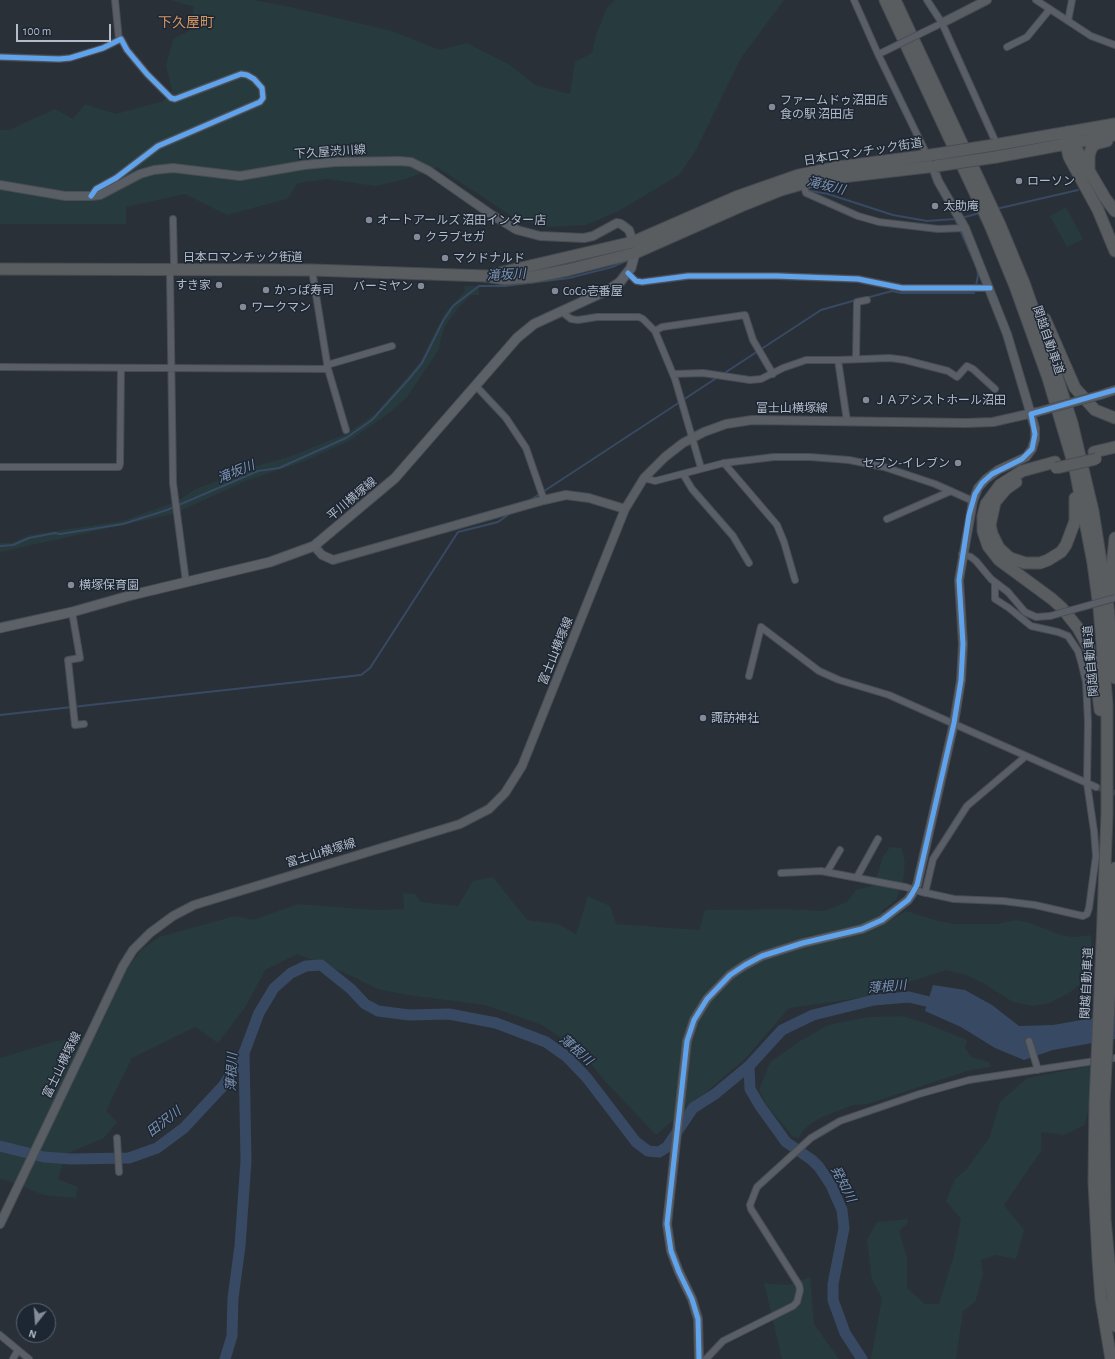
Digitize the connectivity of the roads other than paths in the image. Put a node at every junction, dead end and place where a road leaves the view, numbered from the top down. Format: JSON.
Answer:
{"nodes":[{"id":1,"x":115,"y":0,"type":"edge"},
{"id":2,"x":854,"y":0,"type":"edge"},
{"id":3,"x":885,"y":0,"type":"edge"},
{"id":4,"x":895,"y":0,"type":"edge"},
{"id":5,"x":927,"y":0,"type":"edge"},
{"id":6,"x":988,"y":0,"type":"edge"},
{"id":7,"x":1036,"y":0,"type":"edge"},
{"id":8,"x":1072,"y":0,"type":"edge"},
{"id":9,"x":1050,"y":9,"type":"junction"},
{"id":10,"x":1068,"y":21,"type":"junction"},
{"id":11,"x":940,"y":24,"type":"junction"},
{"id":12,"x":119,"y":40,"type":"junction"},
{"id":13,"x":1115,"y":45,"type":"edge"},
{"id":14,"x":1007,"y":47,"type":"dead end"},
{"id":15,"x":880,"y":53,"type":"junction"},
{"id":16,"x":0,"y":57,"type":"edge"},
{"id":17,"x":1115,"y":124,"type":"edge"},
{"id":18,"x":1067,"y":132,"type":"junction"},
{"id":19,"x":1115,"y":135,"type":"edge"},
{"id":20,"x":1115,"y":139,"type":"edge"},
{"id":21,"x":1070,"y":144,"type":"junction"},
{"id":22,"x":995,"y":145,"type":"junction"},
{"id":23,"x":929,"y":155,"type":"junction"},
{"id":24,"x":935,"y":167,"type":"junction"},
{"id":25,"x":1089,"y":169,"type":"junction"},
{"id":26,"x":803,"y":183,"type":"junction"},
{"id":27,"x":0,"y":185,"type":"edge"},
{"id":28,"x":91,"y":196,"type":"junction"},
{"id":29,"x":1115,"y":211,"type":"edge"},
{"id":30,"x":173,"y":219,"type":"dead end"},
{"id":31,"x":961,"y":221,"type":"junction"},
{"id":32,"x":1000,"y":224,"type":"junction"},
{"id":33,"x":634,"y":248,"type":"junction"},
{"id":34,"x":1115,"y":251,"type":"edge"},
{"id":35,"x":0,"y":269,"type":"edge"},
{"id":36,"x":172,"y":270,"type":"junction"},
{"id":37,"x":312,"y":270,"type":"junction"},
{"id":38,"x":628,"y":273,"type":"junction"},
{"id":39,"x":990,"y":288,"type":"junction"},
{"id":40,"x":867,"y":300,"type":"dead end"},
{"id":41,"x":562,"y":312,"type":"junction"},
{"id":42,"x":655,"y":331,"type":"junction"},
{"id":43,"x":1032,"y":332,"type":"junction"},
{"id":44,"x":392,"y":346,"type":"dead end"},
{"id":45,"x":838,"y":360,"type":"junction"},
{"id":46,"x":856,"y":360,"type":"junction"},
{"id":47,"x":0,"y":367,"type":"edge"},
{"id":48,"x":327,"y":367,"type":"junction"},
{"id":49,"x":121,"y":368,"type":"junction"},
{"id":50,"x":172,"y":368,"type":"junction"},
{"id":51,"x":674,"y":374,"type":"junction"},
{"id":52,"x":773,"y":374,"type":"junction"},
{"id":53,"x":476,"y":386,"type":"junction"},
{"id":54,"x":995,"y":389,"type":"dead end"},
{"id":55,"x":1115,"y":390,"type":"edge"},
{"id":56,"x":1034,"y":413,"type":"junction"},
{"id":57,"x":1115,"y":418,"type":"edge"},
{"id":58,"x":847,"y":421,"type":"junction"},
{"id":59,"x":346,"y":430,"type":"dead end"},
{"id":60,"x":692,"y":438,"type":"junction"},
{"id":61,"x":1115,"y":447,"type":"edge"},
{"id":62,"x":1115,"y":455,"type":"edge"},
{"id":63,"x":1095,"y":456,"type":"junction"},
{"id":64,"x":724,"y":463,"type":"junction"},
{"id":65,"x":1055,"y":465,"type":"junction"},
{"id":66,"x":0,"y":467,"type":"edge"},
{"id":67,"x":701,"y":468,"type":"junction"},
{"id":68,"x":683,"y":474,"type":"junction"},
{"id":69,"x":644,"y":478,"type":"junction"},
{"id":70,"x":951,"y":491,"type":"junction"},
{"id":71,"x":544,"y":500,"type":"junction"},
{"id":72,"x":972,"y":501,"type":"junction"},
{"id":73,"x":624,"y":510,"type":"junction"},
{"id":74,"x":887,"y":519,"type":"dead end"},
{"id":75,"x":1115,"y":538,"type":"edge"},
{"id":76,"x":314,"y":546,"type":"junction"},
{"id":77,"x":962,"y":554,"type":"junction"},
{"id":78,"x":749,"y":563,"type":"dead end"},
{"id":79,"x":795,"y":580,"type":"dead end"},
{"id":80,"x":186,"y":582,"type":"junction"},
{"id":81,"x":995,"y":583,"type":"junction"},
{"id":82,"x":1115,"y":598,"type":"edge"},
{"id":83,"x":72,"y":612,"type":"junction"},
{"id":84,"x":0,"y":628,"type":"edge"},
{"id":85,"x":1115,"y":634,"type":"edge"},
{"id":86,"x":749,"y":676,"type":"dead end"},
{"id":87,"x":1115,"y":678,"type":"edge"},
{"id":88,"x":954,"y":723,"type":"junction"},
{"id":89,"x":84,"y":724,"type":"dead end"},
{"id":90,"x":1026,"y":756,"type":"junction"},
{"id":91,"x":1087,"y":783,"type":"junction"},
{"id":92,"x":1096,"y":787,"type":"tunnel mouth"},
{"id":93,"x":1107,"y":814,"type":"junction"},
{"id":94,"x":878,"y":839,"type":"dead end"},
{"id":95,"x":840,"y":850,"type":"dead end"},
{"id":96,"x":1115,"y":868,"type":"edge"},
{"id":97,"x":828,"y":872,"type":"junction"},
{"id":98,"x":781,"y":873,"type":"dead end"},
{"id":99,"x":857,"y":878,"type":"junction"},
{"id":100,"x":923,"y":892,"type":"junction"},
{"id":101,"x":1107,"y":944,"type":"junction"},
{"id":102,"x":1029,"y":1041,"type":"dead end"},
{"id":103,"x":1115,"y":1058,"type":"edge"},
{"id":104,"x":1038,"y":1070,"type":"junction"},
{"id":105,"x":1099,"y":1104,"type":"junction"},
{"id":106,"x":117,"y":1138,"type":"dead end"},
{"id":107,"x":119,"y":1172,"type":"dead end"},
{"id":108,"x":0,"y":1224,"type":"edge"},
{"id":109,"x":1115,"y":1326,"type":"edge"},
{"id":110,"x":0,"y":1335,"type":"edge"},
{"id":111,"x":18,"y":1350,"type":"junction"},
{"id":112,"x":13,"y":1359,"type":"edge"},
{"id":113,"x":29,"y":1359,"type":"edge"},
{"id":114,"x":699,"y":1359,"type":"edge"},
{"id":115,"x":706,"y":1359,"type":"edge"},
{"id":116,"x":1111,"y":1359,"type":"edge"}],
"edges":[{"from":1,"to":12,"type":"street"},
{"from":2,"to":15,"type":"street"},
{"from":3,"to":43,"type":"highway","name":"関越自動車道"},
{"from":4,"to":32,"type":"highway","name":"関越自動車道"},
{"from":5,"to":11,"type":"street"},
{"from":6,"to":11,"type":"main road"},
{"from":7,"to":9,"type":"street"},
{"from":8,"to":10,"type":"street"},
{"from":9,"to":10,"type":"street"},
{"from":9,"to":14,"type":"street"},
{"from":10,"to":13,"type":"street"},
{"from":11,"to":15,"type":"street","bridge":true},
{"from":11,"to":22,"type":"street"},
{"from":12,"to":16,"type":"street"},
{"from":12,"to":28,"type":"street"},
{"from":15,"to":23,"type":"street"},
{"from":17,"to":18,"type":"highway","name":"日本ロマンチック街道"},
{"from":18,"to":21,"type":"highway"},
{"from":18,"to":22,"type":"highway","name":"日本ロマンチック街道"},
{"from":19,"to":21,"type":"highway","name":"日本ロマンチック街道"},
{"from":20,"to":25,"type":"highway"},
{"from":21,"to":24,"type":"highway","name":"日本ロマンチック街道","bridge":true},
{"from":21,"to":25,"type":"highway"},
{"from":21,"to":34,"type":"highway"},
{"from":22,"to":23,"type":"highway","name":"日本ロマンチック街道","bridge":true},
{"from":23,"to":24,"type":"street"},
{"from":23,"to":33,"type":"highway","name":"日本ロマンチック街道"},
{"from":24,"to":26,"type":"highway","name":"日本ロマンチック街道"},
{"from":24,"to":31,"type":"main road"},
{"from":25,"to":29,"type":"highway"},
{"from":26,"to":31,"type":"street"},
{"from":26,"to":33,"type":"highway","name":"日本ロマンチック街道"},
{"from":27,"to":28,"type":"main road","name":"下久屋渋川線"},
{"from":28,"to":33,"type":"main road","name":"下久屋渋川線"},
{"from":30,"to":36,"type":"street"},
{"from":31,"to":39,"type":"main road"},
{"from":32,"to":57,"type":"highway"},
{"from":32,"to":87,"type":"highway","name":"関越自動車道"},
{"from":33,"to":37,"type":"highway","name":"日本ロマンチック街道"},
{"from":33,"to":38,"type":"main road","name":"平川横塚線"},
{"from":35,"to":36,"type":"highway","name":"日本ロマンチック街道"},
{"from":36,"to":37,"type":"highway","name":"日本ロマンチック街道"},
{"from":36,"to":50,"type":"street"},
{"from":37,"to":48,"type":"street"},
{"from":38,"to":39,"type":"street"},
{"from":38,"to":41,"type":"main road","name":"平川横塚線"},
{"from":39,"to":56,"type":"main road"},
{"from":40,"to":46,"type":"street"},
{"from":41,"to":42,"type":"street"},
{"from":41,"to":53,"type":"main road","name":"平川横塚線"},
{"from":42,"to":51,"type":"street"},
{"from":42,"to":52,"type":"street"},
{"from":43,"to":65,"type":"highway"},
{"from":43,"to":93,"type":"highway","name":"関越自動車道"},
{"from":44,"to":48,"type":"street"},
{"from":45,"to":46,"type":"street"},
{"from":45,"to":52,"type":"street"},
{"from":45,"to":58,"type":"street"},
{"from":46,"to":54,"type":"street"},
{"from":47,"to":49,"type":"street"},
{"from":48,"to":50,"type":"street"},
{"from":48,"to":59,"type":"street"},
{"from":49,"to":50,"type":"street"},
{"from":49,"to":66,"type":"street"},
{"from":50,"to":80,"type":"street"},
{"from":51,"to":52,"type":"street"},
{"from":51,"to":60,"type":"street"},
{"from":53,"to":71,"type":"street"},
{"from":53,"to":76,"type":"main road","name":"平川横塚線"},
{"from":55,"to":56,"type":"main road","name":"富士山横塚線","bridge":true},
{"from":56,"to":58,"type":"main road","name":"富士山横塚線"},
{"from":56,"to":72,"type":"main road"},
{"from":58,"to":60,"type":"main road","name":"富士山横塚線"},
{"from":60,"to":67,"type":"street"},
{"from":60,"to":69,"type":"main road","name":"富士山横塚線"},
{"from":61,"to":63,"type":"highway"},
{"from":62,"to":63,"type":"highway"},
{"from":63,"to":65,"type":"highway"},
{"from":64,"to":67,"type":"street"},
{"from":64,"to":70,"type":"street"},
{"from":64,"to":79,"type":"street"},
{"from":65,"to":93,"type":"highway"},
{"from":67,"to":68,"type":"street"},
{"from":68,"to":69,"type":"street"},
{"from":68,"to":78,"type":"street"},
{"from":69,"to":73,"type":"main road","name":"富士山横塚線"},
{"from":70,"to":72,"type":"street"},
{"from":70,"to":74,"type":"street"},
{"from":71,"to":73,"type":"main road"},
{"from":71,"to":76,"type":"main road"},
{"from":72,"to":77,"type":"main road"},
{"from":73,"to":108,"type":"main road","name":"富士山横塚線"},
{"from":75,"to":85,"type":"highway"},
{"from":76,"to":80,"type":"main road","name":"平川横塚線"},
{"from":77,"to":81,"type":"street"},
{"from":77,"to":88,"type":"main road"},
{"from":80,"to":83,"type":"main road","name":"平川横塚線"},
{"from":81,"to":82,"type":"street","bridge":true},
{"from":81,"to":91,"type":"street"},
{"from":83,"to":84,"type":"main road","name":"平川横塚線"},
{"from":83,"to":89,"type":"street"},
{"from":86,"to":88,"type":"street"},
{"from":88,"to":90,"type":"street"},
{"from":88,"to":114,"type":"main road"},
{"from":90,"to":91,"type":"street"},
{"from":90,"to":100,"type":"street"},
{"from":91,"to":92,"type":"street"},
{"from":91,"to":100,"type":"street"},
{"from":93,"to":101,"type":"highway","name":"関越自動車道"},
{"from":94,"to":99,"type":"street"},
{"from":95,"to":97,"type":"street"},
{"from":96,"to":101,"type":"highway","name":"関越自動車道"},
{"from":97,"to":98,"type":"street"},
{"from":97,"to":99,"type":"street"},
{"from":99,"to":100,"type":"street","bridge":true},
{"from":101,"to":105,"type":"highway","name":"関越自動車道","bridge":true},
{"from":102,"to":104,"type":"street"},
{"from":103,"to":104,"type":"street"},
{"from":104,"to":115,"type":"street"},
{"from":105,"to":109,"type":"highway","name":"関越自動車道"},
{"from":105,"to":116,"type":"highway","name":"関越自動車道"},
{"from":106,"to":107,"type":"street"},
{"from":110,"to":111,"type":"street"},
{"from":111,"to":112,"type":"street"},
{"from":111,"to":113,"type":"street"}]}
